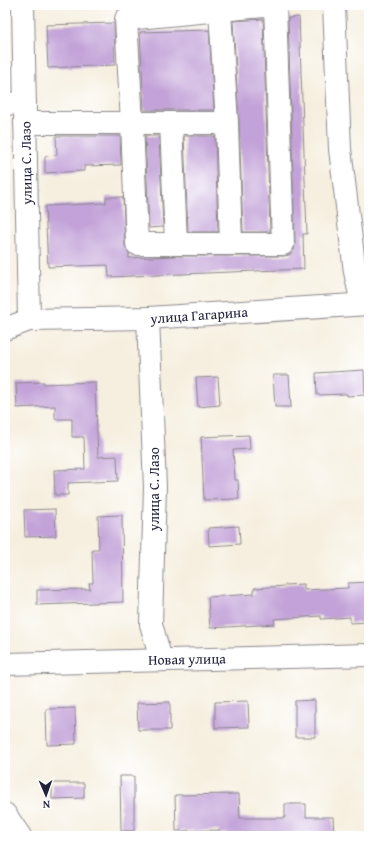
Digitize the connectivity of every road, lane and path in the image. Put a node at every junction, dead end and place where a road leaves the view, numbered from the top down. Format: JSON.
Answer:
{"nodes":[{"id":1,"x":23,"y":5,"type":"edge"},
{"id":2,"x":334,"y":5,"type":"edge"},
{"id":3,"x":220,"y":11,"type":"junction"},
{"id":4,"x":18,"y":110,"type":"edge"},
{"id":5,"x":132,"y":123,"type":"junction"},
{"id":6,"x":172,"y":123,"type":"junction"},
{"id":7,"x":227,"y":123,"type":"junction"},
{"id":8,"x":176,"y":243,"type":"junction"},
{"id":9,"x":231,"y":243,"type":"junction"},
{"id":10,"x":366,"y":304,"type":"edge"},
{"id":11,"x":148,"y":318,"type":"junction"},
{"id":12,"x":29,"y":320,"type":"junction"},
{"id":13,"x":5,"y":329,"type":"edge"},
{"id":14,"x":369,"y":655,"type":"edge"},
{"id":15,"x":161,"y":660,"type":"junction"},
{"id":16,"x":5,"y":664,"type":"edge"},
{"id":17,"x":5,"y":814,"type":"edge"},
{"id":18,"x":20,"y":836,"type":"edge"}],
"edges":[{"from":1,"to":4,"type":"street","name":"улица С. Лазо"},
{"from":2,"to":10,"type":"street"},
{"from":3,"to":5,"type":"street"},
{"from":3,"to":7,"type":"street"},
{"from":3,"to":9,"type":"street"},
{"from":4,"to":5,"type":"street"},
{"from":4,"to":12,"type":"street","name":"улица С. Лазо"},
{"from":5,"to":6,"type":"street"},
{"from":5,"to":8,"type":"street"},
{"from":6,"to":7,"type":"street"},
{"from":6,"to":8,"type":"street"},
{"from":7,"to":9,"type":"street"},
{"from":8,"to":9,"type":"street"},
{"from":10,"to":11,"type":"street","name":"улица Гагарина"},
{"from":11,"to":12,"type":"street","name":"улица Гагарина"},
{"from":11,"to":15,"type":"street","name":"улица С. Лазо"},
{"from":12,"to":13,"type":"street","name":"улица Гагарина"},
{"from":14,"to":15,"type":"street","name":"Новая улица"},
{"from":15,"to":16,"type":"street","name":"Новая улица"},
{"from":17,"to":18,"type":"street"}]}
